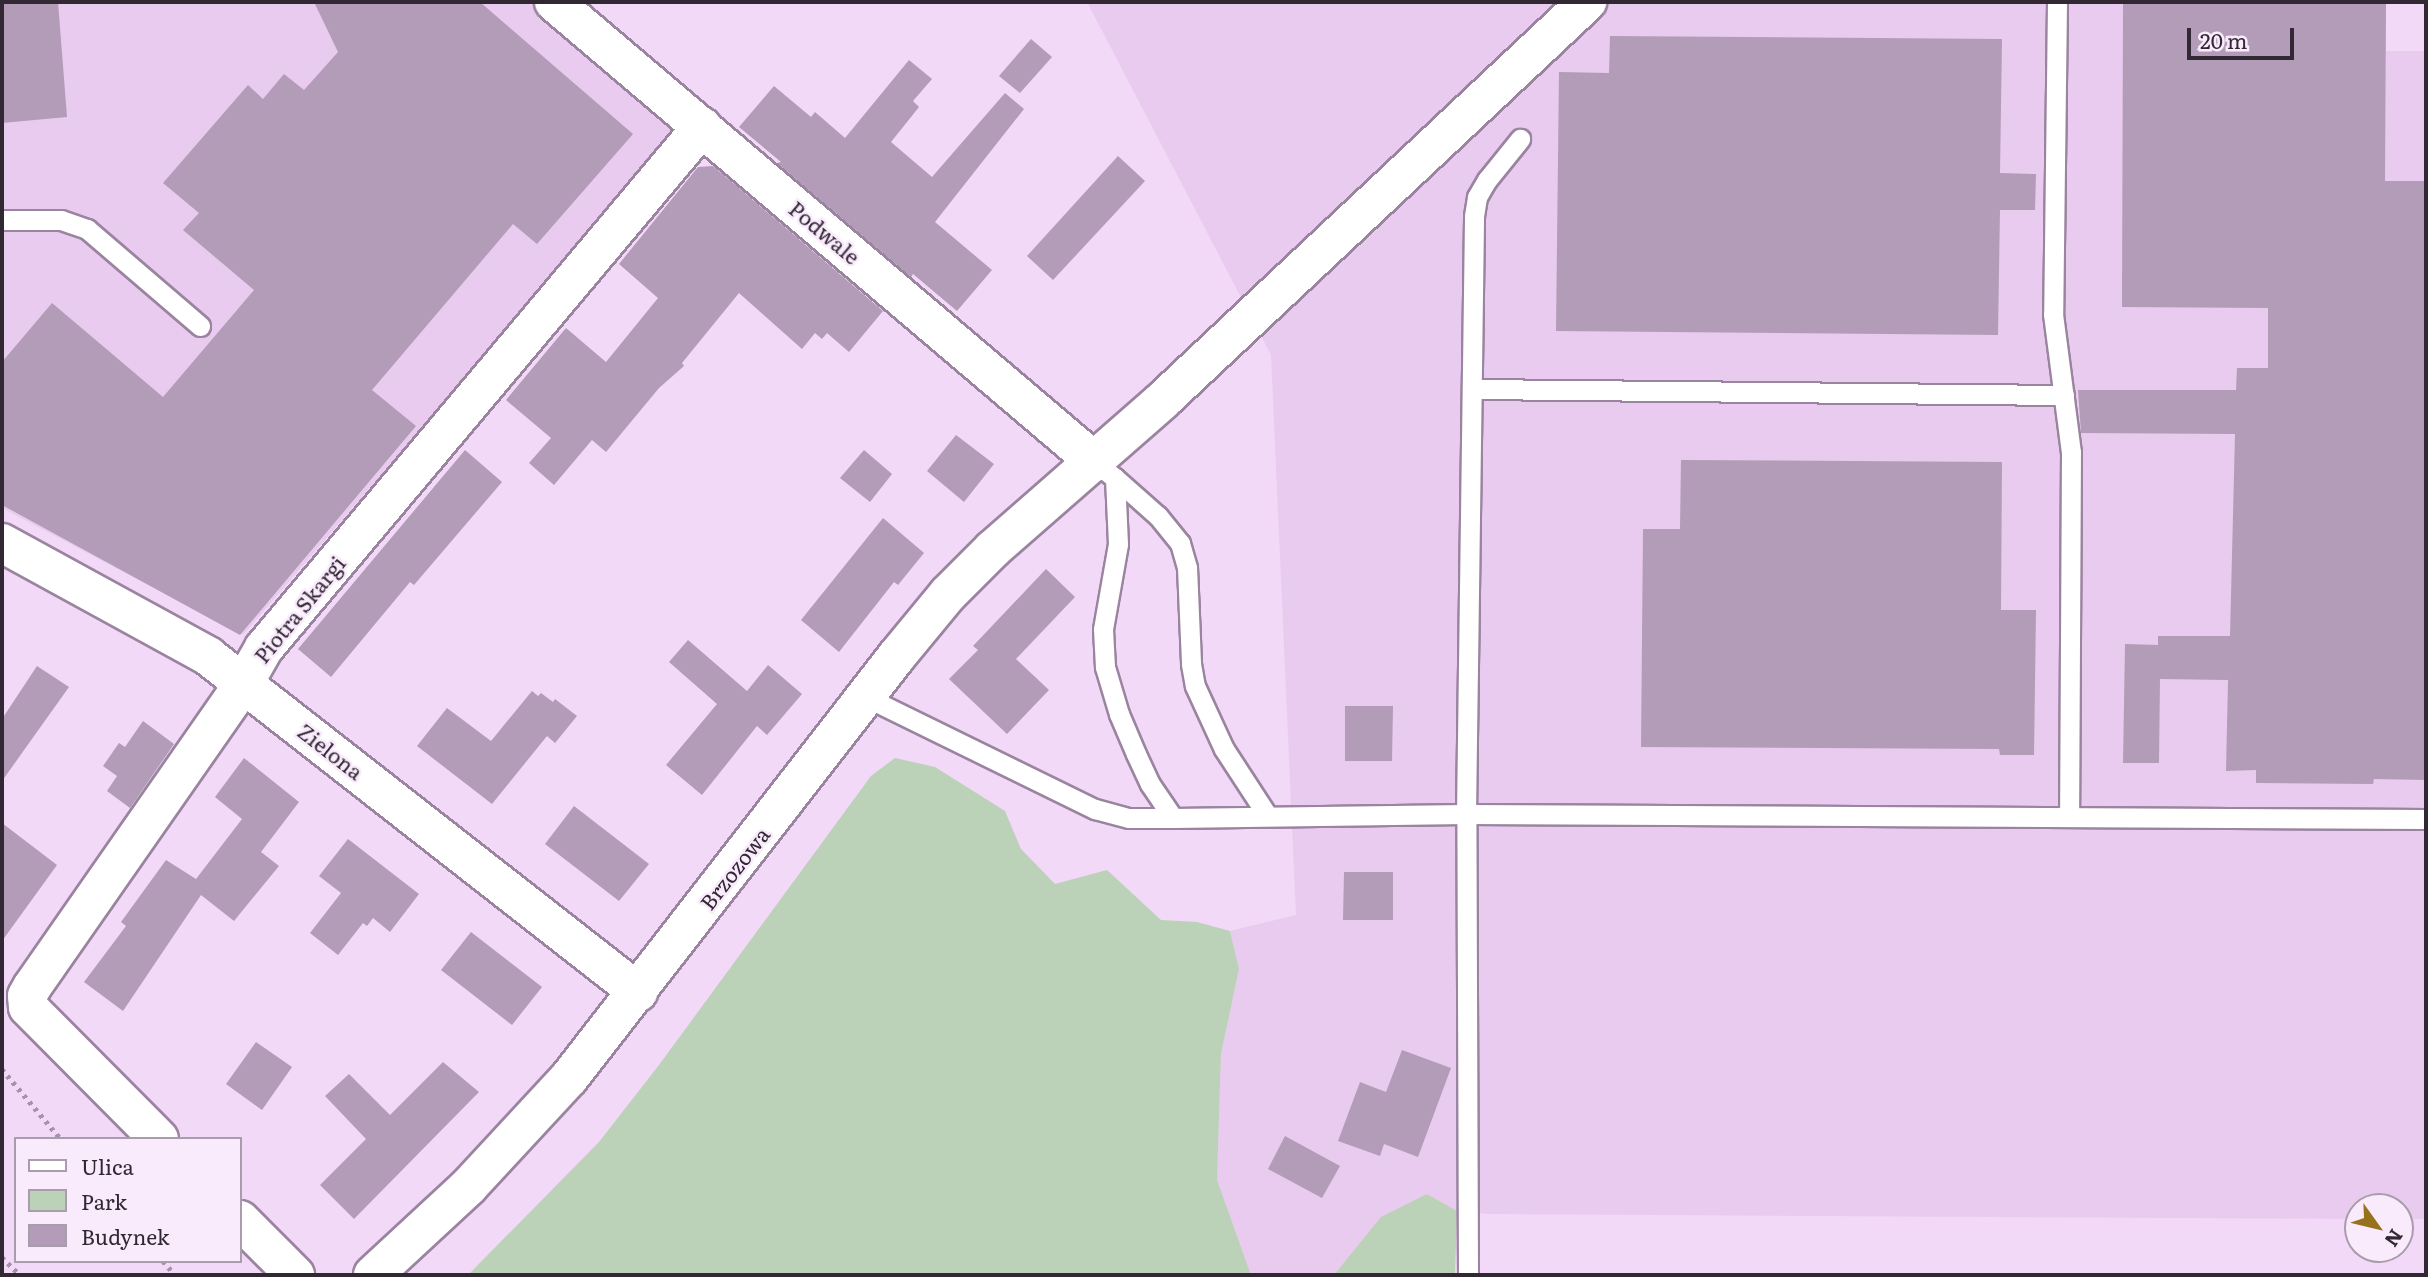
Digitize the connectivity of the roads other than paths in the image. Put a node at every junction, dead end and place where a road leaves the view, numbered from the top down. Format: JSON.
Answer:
{"nodes":[{"id":1,"x":554,"y":2,"type":"edge"},
{"id":2,"x":2057,"y":2,"type":"edge"},
{"id":3,"x":1573,"y":6,"type":"edge"},
{"id":4,"x":702,"y":127,"type":"junction"},
{"id":5,"x":1520,"y":139,"type":"dead end"},
{"id":6,"x":2,"y":220,"type":"edge"},
{"id":7,"x":200,"y":326,"type":"dead end"},
{"id":8,"x":1472,"y":389,"type":"junction"},
{"id":9,"x":2064,"y":395,"type":"junction"},
{"id":10,"x":1105,"y":470,"type":"junction"},
{"id":11,"x":2,"y":543,"type":"edge"},
{"id":12,"x":244,"y":683,"type":"junction"},
{"id":13,"x":866,"y":697,"type":"junction"},
{"id":14,"x":1466,"y":814,"type":"junction"},
{"id":15,"x":1267,"y":815,"type":"junction"},
{"id":16,"x":2070,"y":816,"type":"junction"},
{"id":17,"x":1173,"y":818,"type":"junction"},
{"id":18,"x":2426,"y":819,"type":"edge"},
{"id":19,"x":638,"y":992,"type":"junction"},
{"id":20,"x":157,"y":1137,"type":"edge"},
{"id":21,"x":242,"y":1222,"type":"edge"},
{"id":22,"x":295,"y":1275,"type":"edge"},
{"id":23,"x":373,"y":1275,"type":"edge"},
{"id":24,"x":1468,"y":1275,"type":"edge"}],
"edges":[{"from":1,"to":4,"type":"street","name":"Podwale"},
{"from":2,"to":9,"type":"lane"},
{"from":3,"to":10,"type":"street","name":"Brzozowa"},
{"from":4,"to":10,"type":"street","name":"Podwale"},
{"from":4,"to":12,"type":"street","name":"Piotra Skargi"},
{"from":5,"to":8,"type":"lane"},
{"from":6,"to":7,"type":"lane"},
{"from":8,"to":9,"type":"lane"},
{"from":8,"to":14,"type":"lane"},
{"from":9,"to":16,"type":"lane"},
{"from":10,"to":13,"type":"street","name":"Brzozowa"},
{"from":10,"to":15,"type":"lane"},
{"from":10,"to":17,"type":"lane"},
{"from":11,"to":12,"type":"street","name":"Zielona"},
{"from":12,"to":19,"type":"street","name":"Zielona"},
{"from":12,"to":20,"type":"street","name":"Piotra Skargi"},
{"from":13,"to":17,"type":"lane"},
{"from":13,"to":19,"type":"street","name":"Brzozowa"},
{"from":14,"to":15,"type":"lane"},
{"from":14,"to":16,"type":"lane"},
{"from":14,"to":24,"type":"lane"},
{"from":15,"to":17,"type":"lane"},
{"from":16,"to":18,"type":"lane"},
{"from":19,"to":23,"type":"street","name":"Brzozowa"},
{"from":21,"to":22,"type":"street"}]}
